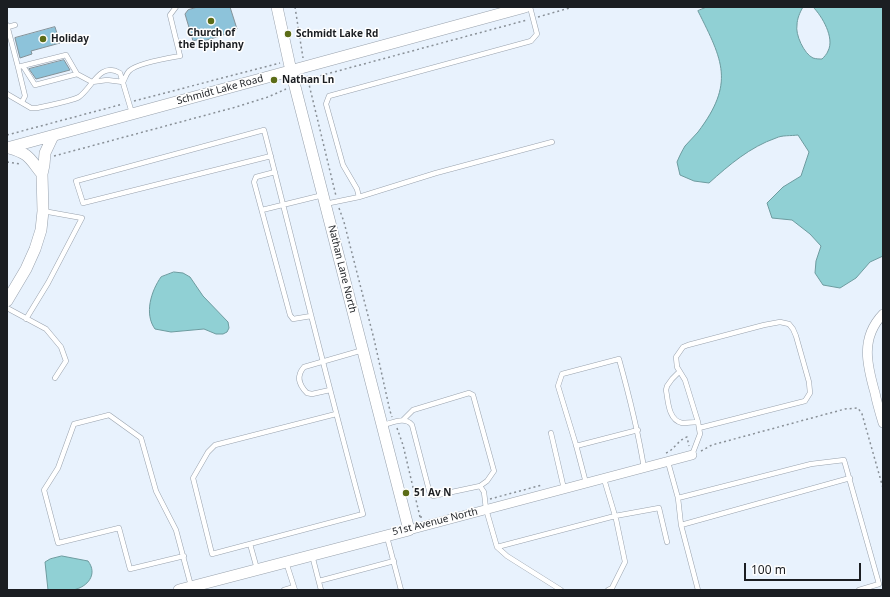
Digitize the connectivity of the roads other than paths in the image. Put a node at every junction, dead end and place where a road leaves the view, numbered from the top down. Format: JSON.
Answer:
{"nodes":[{"id":1,"x":176,"y":7,"type":"edge"},
{"id":2,"x":276,"y":7,"type":"edge"},
{"id":3,"x":525,"y":7,"type":"edge"},
{"id":4,"x":530,"y":7,"type":"edge"},
{"id":5,"x":15,"y":25,"type":"dead end"},
{"id":6,"x":7,"y":26,"type":"edge"},
{"id":7,"x":290,"y":66,"type":"junction"},
{"id":8,"x":20,"y":67,"type":"junction"},
{"id":9,"x":77,"y":74,"type":"junction"},
{"id":10,"x":92,"y":82,"type":"junction"},
{"id":11,"x":123,"y":82,"type":"junction"},
{"id":12,"x":7,"y":94,"type":"edge"},
{"id":13,"x":22,"y":102,"type":"junction"},
{"id":14,"x":133,"y":114,"type":"junction"},
{"id":15,"x":53,"y":136,"type":"junction"},
{"id":16,"x":552,"y":142,"type":"dead end"},
{"id":17,"x":8,"y":148,"type":"edge"},
{"id":18,"x":271,"y":156,"type":"junction"},
{"id":19,"x":275,"y":172,"type":"junction"},
{"id":20,"x":42,"y":174,"type":"junction"},
{"id":21,"x":359,"y":197,"type":"junction"},
{"id":22,"x":324,"y":200,"type":"junction"},
{"id":23,"x":283,"y":204,"type":"junction"},
{"id":24,"x":262,"y":210,"type":"junction"},
{"id":25,"x":43,"y":211,"type":"junction"},
{"id":26,"x":7,"y":301,"type":"edge"},
{"id":27,"x":7,"y":308,"type":"edge"},
{"id":28,"x":883,"y":314,"type":"edge"},
{"id":29,"x":311,"y":316,"type":"junction"},
{"id":30,"x":26,"y":319,"type":"junction"},
{"id":31,"x":363,"y":350,"type":"junction"},
{"id":32,"x":323,"y":362,"type":"junction"},
{"id":33,"x":680,"y":372,"type":"junction"},
{"id":34,"x":55,"y":378,"type":"dead end"},
{"id":35,"x":330,"y":390,"type":"junction"},
{"id":36,"x":336,"y":414,"type":"junction"},
{"id":37,"x":403,"y":420,"type":"junction"},
{"id":38,"x":698,"y":422,"type":"junction"},
{"id":39,"x":883,"y":422,"type":"edge"},
{"id":40,"x":382,"y":426,"type":"junction"},
{"id":41,"x":699,"y":428,"type":"junction"},
{"id":42,"x":638,"y":430,"type":"junction"},
{"id":43,"x":551,"y":433,"type":"dead end"},
{"id":44,"x":576,"y":446,"type":"junction"},
{"id":45,"x":692,"y":455,"type":"joint"},
{"id":46,"x":668,"y":462,"type":"junction"},
{"id":47,"x":644,"y":468,"type":"junction"},
{"id":48,"x":850,"y":478,"type":"junction"},
{"id":49,"x":604,"y":479,"type":"junction"},
{"id":50,"x":586,"y":483,"type":"junction"},
{"id":51,"x":480,"y":486,"type":"junction"},
{"id":52,"x":564,"y":489,"type":"junction"},
{"id":53,"x":678,"y":498,"type":"junction"},
{"id":54,"x":486,"y":509,"type":"junction"},
{"id":55,"x":615,"y":516,"type":"junction"},
{"id":56,"x":681,"y":525,"type":"junction"},
{"id":57,"x":409,"y":530,"type":"junction"},
{"id":58,"x":386,"y":535,"type":"junction"},
{"id":59,"x":667,"y":542,"type":"dead end"},
{"id":60,"x":250,"y":544,"type":"junction"},
{"id":61,"x":497,"y":547,"type":"junction"},
{"id":62,"x":312,"y":555,"type":"junction"},
{"id":63,"x":184,"y":556,"type":"junction"},
{"id":64,"x":286,"y":562,"type":"junction"},
{"id":65,"x":394,"y":562,"type":"junction"},
{"id":66,"x":257,"y":569,"type":"junction"},
{"id":67,"x":319,"y":581,"type":"junction"},
{"id":68,"x":191,"y":588,"type":"edge"},
{"id":69,"x":294,"y":589,"type":"edge"},
{"id":70,"x":179,"y":590,"type":"edge"},
{"id":71,"x":284,"y":590,"type":"edge"},
{"id":72,"x":321,"y":590,"type":"edge"},
{"id":73,"x":401,"y":590,"type":"edge"},
{"id":74,"x":561,"y":590,"type":"edge"},
{"id":75,"x":608,"y":590,"type":"edge"},
{"id":76,"x":698,"y":590,"type":"edge"},
{"id":77,"x":859,"y":590,"type":"edge"}],
"edges":[{"from":1,"to":11,"type":"lane"},
{"from":2,"to":7,"type":"street","name":"Nathan Lane North"},
{"from":3,"to":7,"type":"street","name":"Schmidt Lake Road"},
{"from":4,"to":21,"type":"lane"},
{"from":5,"to":6,"type":"lane"},
{"from":6,"to":8,"type":"lane"},
{"from":7,"to":14,"type":"street","name":"Schmidt Lake Road"},
{"from":7,"to":22,"type":"street","name":"Nathan Lane North"},
{"from":8,"to":9,"type":"lane"},
{"from":8,"to":9,"type":"lane"},
{"from":8,"to":13,"type":"lane"},
{"from":9,"to":10,"type":"lane"},
{"from":10,"to":11,"type":"lane"},
{"from":10,"to":11,"type":"lane"},
{"from":10,"to":13,"type":"lane"},
{"from":11,"to":14,"type":"lane"},
{"from":12,"to":13,"type":"lane"},
{"from":14,"to":15,"type":"street","name":"Schmidt Lake Road"},
{"from":15,"to":17,"type":"street","name":"Schmidt Lake Road"},
{"from":15,"to":20,"type":"street"},
{"from":16,"to":21,"type":"lane"},
{"from":17,"to":20,"type":"street"},
{"from":18,"to":18,"type":"lane"},
{"from":18,"to":19,"type":"lane"},
{"from":19,"to":23,"type":"lane"},
{"from":19,"to":24,"type":"lane"},
{"from":20,"to":25,"type":"street"},
{"from":21,"to":22,"type":"lane"},
{"from":22,"to":23,"type":"lane"},
{"from":22,"to":31,"type":"street","name":"Nathan Lane North"},
{"from":23,"to":24,"type":"lane"},
{"from":23,"to":29,"type":"lane"},
{"from":24,"to":29,"type":"lane"},
{"from":25,"to":26,"type":"street"},
{"from":25,"to":30,"type":"lane"},
{"from":27,"to":30,"type":"lane"},
{"from":28,"to":39,"type":"street"},
{"from":29,"to":32,"type":"lane"},
{"from":30,"to":34,"type":"lane"},
{"from":31,"to":32,"type":"lane"},
{"from":31,"to":40,"type":"street","name":"Nathan Lane North"},
{"from":32,"to":35,"type":"lane"},
{"from":32,"to":35,"type":"lane"},
{"from":33,"to":38,"type":"lane"},
{"from":33,"to":38,"type":"lane"},
{"from":33,"to":41,"type":"lane"},
{"from":35,"to":36,"type":"lane"},
{"from":36,"to":60,"type":"lane"},
{"from":36,"to":60,"type":"lane"},
{"from":37,"to":40,"type":"lane"},
{"from":37,"to":51,"type":"lane"},
{"from":37,"to":51,"type":"lane"},
{"from":38,"to":41,"type":"lane"},
{"from":40,"to":57,"type":"street","name":"Nathan Lane North"},
{"from":41,"to":45,"type":"lane"},
{"from":42,"to":44,"type":"lane"},
{"from":42,"to":44,"type":"lane"},
{"from":42,"to":47,"type":"lane"},
{"from":43,"to":52,"type":"lane"},
{"from":44,"to":50,"type":"lane"},
{"from":45,"to":46,"type":"street","name":"51st Avenue North"},
{"from":46,"to":47,"type":"street","name":"51st Avenue North"},
{"from":46,"to":53,"type":"lane"},
{"from":47,"to":49,"type":"street","name":"51st Avenue North"},
{"from":48,"to":53,"type":"lane"},
{"from":48,"to":56,"type":"lane"},
{"from":48,"to":77,"type":"lane"},
{"from":49,"to":50,"type":"street","name":"51st Avenue North"},
{"from":49,"to":55,"type":"lane"},
{"from":50,"to":52,"type":"street","name":"51st Avenue North"},
{"from":51,"to":54,"type":"lane"},
{"from":52,"to":54,"type":"street","name":"51st Avenue North"},
{"from":53,"to":56,"type":"lane"},
{"from":54,"to":57,"type":"street","name":"51st Avenue North"},
{"from":54,"to":61,"type":"lane"},
{"from":55,"to":59,"type":"lane"},
{"from":55,"to":61,"type":"lane"},
{"from":55,"to":75,"type":"lane"},
{"from":56,"to":76,"type":"lane"},
{"from":57,"to":58,"type":"street","name":"51st Avenue North"},
{"from":58,"to":62,"type":"street","name":"51st Avenue North"},
{"from":58,"to":65,"type":"lane"},
{"from":60,"to":66,"type":"lane"},
{"from":61,"to":74,"type":"lane"},
{"from":62,"to":64,"type":"street","name":"51st Avenue North"},
{"from":62,"to":67,"type":"lane"},
{"from":63,"to":63,"type":"lane"},
{"from":63,"to":68,"type":"lane"},
{"from":64,"to":66,"type":"street","name":"51st Avenue North"},
{"from":64,"to":69,"type":"lane"},
{"from":65,"to":67,"type":"lane"},
{"from":65,"to":73,"type":"lane"},
{"from":66,"to":68,"type":"street","name":"51st Avenue North"},
{"from":67,"to":72,"type":"lane"},
{"from":68,"to":70,"type":"street","name":"51st Avenue North"},
{"from":69,"to":71,"type":"lane"}]}
